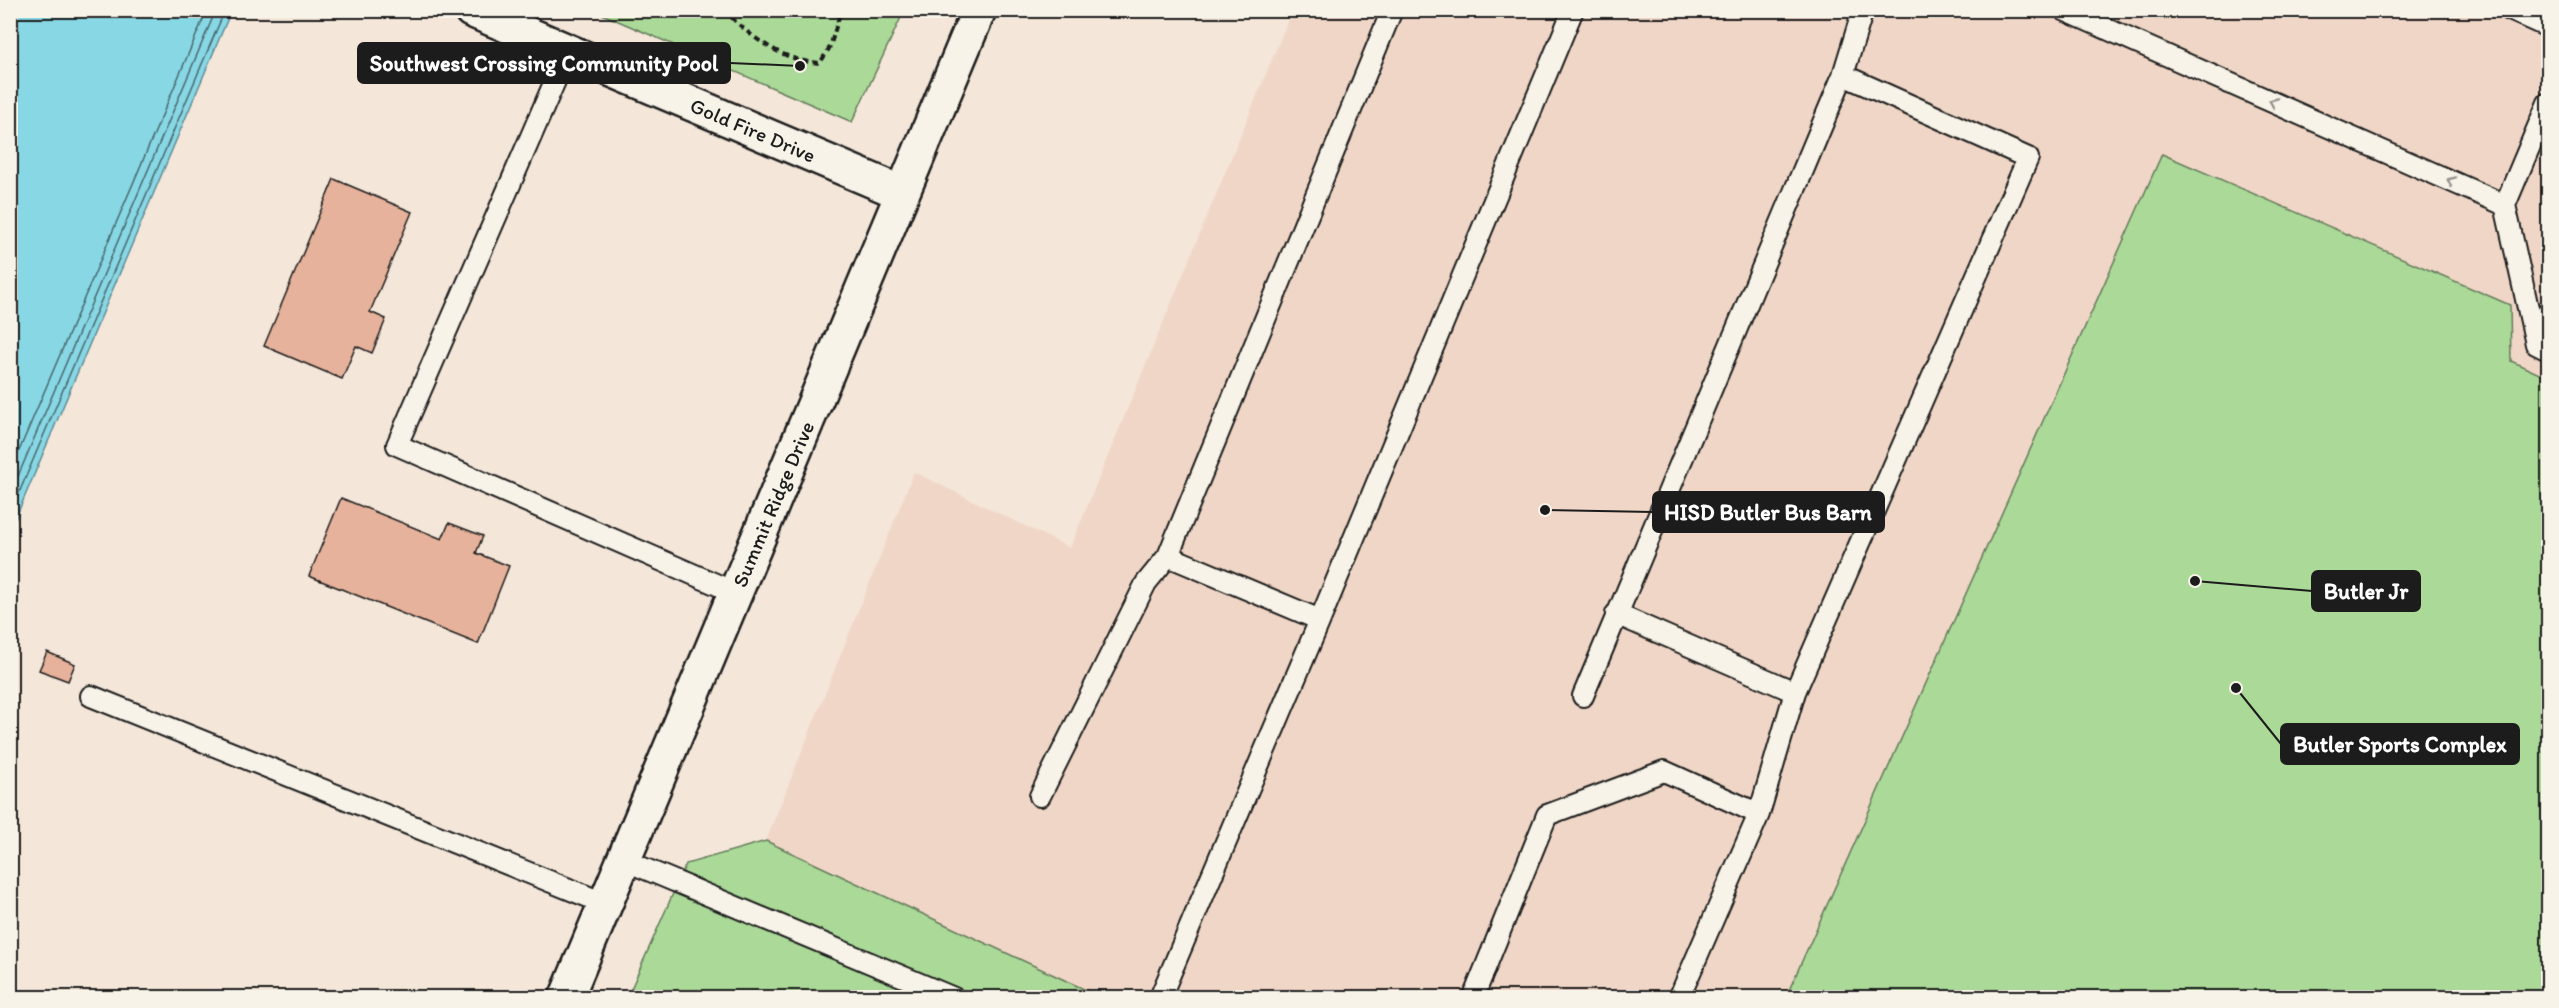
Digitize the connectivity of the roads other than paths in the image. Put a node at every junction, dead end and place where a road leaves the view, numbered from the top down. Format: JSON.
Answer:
{"nodes":[{"id":1,"x":471,"y":10,"type":"edge"},
{"id":2,"x":979,"y":10,"type":"edge"},
{"id":3,"x":1392,"y":10,"type":"edge"},
{"id":4,"x":1573,"y":10,"type":"edge"},
{"id":5,"x":1863,"y":10,"type":"edge"},
{"id":6,"x":2064,"y":10,"type":"edge"},
{"id":7,"x":2510,"y":10,"type":"edge"},
{"id":8,"x":2548,"y":27,"type":"edge"},
{"id":9,"x":567,"y":51,"type":"junction"},
{"id":10,"x":1844,"y":75,"type":"junction"},
{"id":11,"x":2548,"y":104,"type":"edge"},
{"id":12,"x":902,"y":193,"type":"junction"},
{"id":13,"x":2505,"y":205,"type":"junction"},
{"id":14,"x":2548,"y":312,"type":"edge"},
{"id":15,"x":2542,"y":347,"type":"edge"},
{"id":16,"x":1168,"y":556,"type":"junction"},
{"id":17,"x":736,"y":593,"type":"junction"},
{"id":18,"x":1616,"y":614,"type":"junction"},
{"id":19,"x":1320,"y":620,"type":"junction"},
{"id":20,"x":1795,"y":692,"type":"junction"},
{"id":21,"x":91,"y":696,"type":"dead end"},
{"id":22,"x":1583,"y":696,"type":"dead end"},
{"id":23,"x":1040,"y":796,"type":"dead end"},
{"id":24,"x":1759,"y":814,"type":"junction"},
{"id":25,"x":624,"y":860,"type":"junction"},
{"id":26,"x":606,"y":904,"type":"junction"},
{"id":27,"x":1162,"y":993,"type":"dead end"},
{"id":28,"x":566,"y":998,"type":"edge"},
{"id":29,"x":954,"y":998,"type":"edge"},
{"id":30,"x":1473,"y":998,"type":"edge"},
{"id":31,"x":1678,"y":998,"type":"edge"}],
"edges":[{"from":1,"to":9,"type":"street","name":"Gold Fire Drive"},
{"from":2,"to":12,"type":"street","name":"Summit Ridge Drive"},
{"from":3,"to":16,"type":"lane"},
{"from":4,"to":19,"type":"lane"},
{"from":5,"to":10,"type":"lane"},
{"from":13,"to":6,"type":"lane","one_way":true},
{"from":7,"to":8,"type":"lane"},
{"from":9,"to":12,"type":"street","name":"Gold Fire Drive"},
{"from":9,"to":17,"type":"lane"},
{"from":10,"to":18,"type":"lane"},
{"from":10,"to":20,"type":"lane"},
{"from":11,"to":13,"type":"lane"},
{"from":12,"to":17,"type":"street","name":"Summit Ridge Drive"},
{"from":13,"to":15,"type":"lane"},
{"from":14,"to":15,"type":"lane"},
{"from":16,"to":19,"type":"lane"},
{"from":16,"to":23,"type":"lane"},
{"from":17,"to":25,"type":"street","name":"Summit Ridge Drive"},
{"from":18,"to":20,"type":"lane"},
{"from":18,"to":22,"type":"lane"},
{"from":19,"to":27,"type":"lane"},
{"from":20,"to":24,"type":"lane"},
{"from":21,"to":26,"type":"lane"},
{"from":24,"to":30,"type":"lane"},
{"from":24,"to":31,"type":"lane"},
{"from":25,"to":26,"type":"street","name":"Summit Ridge Drive"},
{"from":25,"to":29,"type":"lane"},
{"from":26,"to":28,"type":"street","name":"Summit Ridge Drive"}]}
